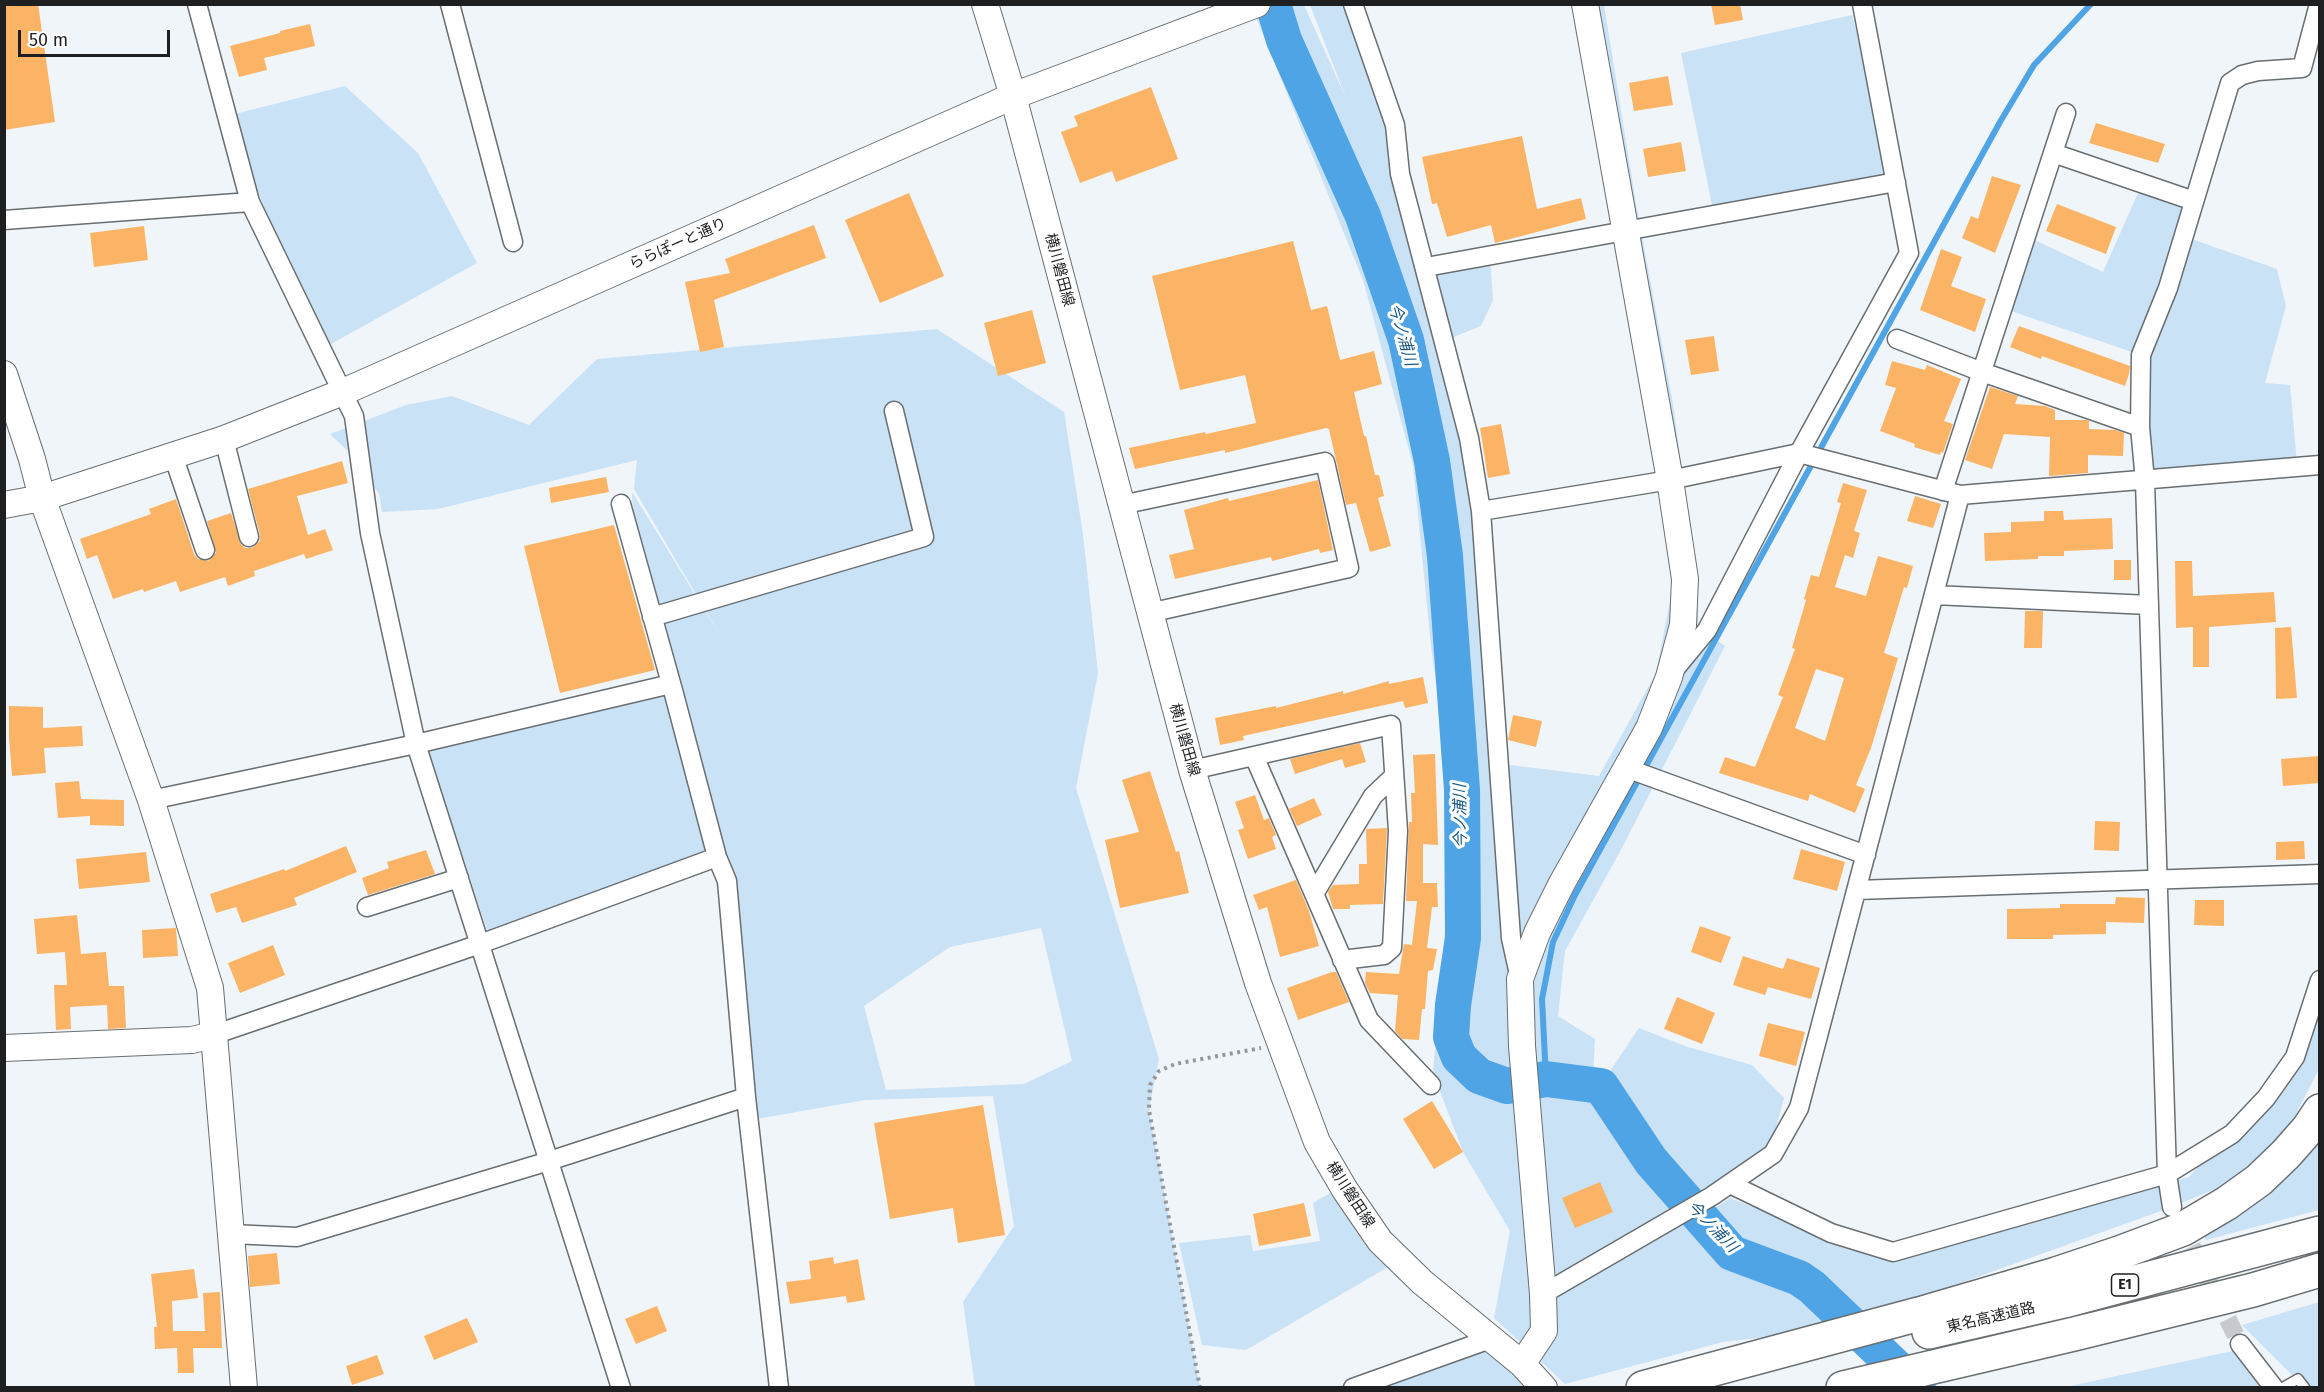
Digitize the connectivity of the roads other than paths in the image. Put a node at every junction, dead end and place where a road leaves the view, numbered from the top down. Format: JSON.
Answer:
{"nodes":[{"id":1,"x":197,"y":4,"type":"edge"},
{"id":2,"x":450,"y":4,"type":"edge"},
{"id":3,"x":985,"y":4,"type":"edge"},
{"id":4,"x":1353,"y":4,"type":"edge"},
{"id":5,"x":1585,"y":4,"type":"edge"},
{"id":6,"x":1862,"y":4,"type":"edge"},
{"id":7,"x":2319,"y":4,"type":"edge"},
{"id":8,"x":1252,"y":6,"type":"edge"},
{"id":9,"x":1013,"y":96,"type":"junction"},
{"id":10,"x":2066,"y":113,"type":"dead end"},
{"id":11,"x":2053,"y":153,"type":"junction"},
{"id":12,"x":1896,"y":182,"type":"junction"},
{"id":13,"x":2194,"y":201,"type":"junction"},
{"id":14,"x":250,"y":202,"type":"junction"},
{"id":15,"x":4,"y":220,"type":"edge"},
{"id":16,"x":1626,"y":232,"type":"junction"},
{"id":17,"x":513,"y":242,"type":"dead end"},
{"id":18,"x":1426,"y":267,"type":"junction"},
{"id":19,"x":1897,"y":339,"type":"dead end"},
{"id":20,"x":1982,"y":372,"type":"junction"},
{"id":21,"x":4,"y":374,"type":"edge"},
{"id":22,"x":343,"y":392,"type":"junction"},
{"id":23,"x":894,"y":411,"type":"dead end"},
{"id":24,"x":2140,"y":427,"type":"junction"},
{"id":25,"x":224,"y":439,"type":"junction"},
{"id":26,"x":1799,"y":453,"type":"junction"},
{"id":27,"x":173,"y":455,"type":"junction"},
{"id":28,"x":2319,"y":465,"type":"edge"},
{"id":29,"x":1670,"y":480,"type":"junction"},
{"id":30,"x":2145,"y":481,"type":"junction"},
{"id":31,"x":1951,"y":493,"type":"junction"},
{"id":32,"x":42,"y":498,"type":"junction"},
{"id":33,"x":621,"y":504,"type":"dead end"},
{"id":34,"x":4,"y":505,"type":"edge"},
{"id":35,"x":1122,"y":505,"type":"junction"},
{"id":36,"x":1481,"y":511,"type":"junction"},
{"id":37,"x":249,"y":537,"type":"dead end"},
{"id":38,"x":205,"y":549,"type":"dead end"},
{"id":39,"x":1934,"y":595,"type":"junction"},
{"id":40,"x":2149,"y":604,"type":"junction"},
{"id":41,"x":1149,"y":613,"type":"junction"},
{"id":42,"x":652,"y":617,"type":"junction"},
{"id":43,"x":1669,"y":676,"type":"junction"},
{"id":44,"x":671,"y":684,"type":"junction"},
{"id":45,"x":416,"y":744,"type":"junction"},
{"id":46,"x":1254,"y":756,"type":"junction"},
{"id":47,"x":1626,"y":768,"type":"junction"},
{"id":48,"x":1192,"y":770,"type":"junction"},
{"id":49,"x":1394,"y":776,"type":"junction"},
{"id":50,"x":151,"y":800,"type":"junction"},
{"id":51,"x":1866,"y":855,"type":"junction"},
{"id":52,"x":717,"y":857,"type":"junction"},
{"id":53,"x":2319,"y":874,"type":"edge"},
{"id":54,"x":459,"y":879,"type":"junction"},
{"id":55,"x":2158,"y":879,"type":"junction"},
{"id":56,"x":1857,"y":890,"type":"junction"},
{"id":57,"x":1314,"y":894,"type":"junction"},
{"id":58,"x":367,"y":907,"type":"dead end"},
{"id":59,"x":480,"y":944,"type":"junction"},
{"id":60,"x":1342,"y":960,"type":"junction"},
{"id":61,"x":1520,"y":979,"type":"junction"},
{"id":62,"x":2319,"y":980,"type":"edge"},
{"id":63,"x":213,"y":1035,"type":"junction"},
{"id":64,"x":4,"y":1048,"type":"edge"},
{"id":65,"x":1431,"y":1085,"type":"dead end"},
{"id":66,"x":746,"y":1097,"type":"junction"},
{"id":67,"x":2319,"y":1112,"type":"edge"},
{"id":68,"x":549,"y":1161,"type":"junction"},
{"id":69,"x":2167,"y":1174,"type":"junction"},
{"id":70,"x":1730,"y":1184,"type":"junction"},
{"id":71,"x":2172,"y":1207,"type":"tunnel mouth"},
{"id":72,"x":2319,"y":1233,"type":"edge"},
{"id":73,"x":231,"y":1234,"type":"junction"},
{"id":74,"x":2319,"y":1270,"type":"edge"},
{"id":75,"x":1543,"y":1294,"type":"junction"},
{"id":76,"x":1924,"y":1323,"type":"junction"},
{"id":77,"x":1490,"y":1339,"type":"junction"},
{"id":78,"x":2240,"y":1344,"type":"tunnel mouth"},
{"id":79,"x":1522,"y":1364,"type":"junction"},
{"id":80,"x":244,"y":1388,"type":"edge"},
{"id":81,"x":621,"y":1388,"type":"edge"},
{"id":82,"x":779,"y":1388,"type":"edge"},
{"id":83,"x":1353,"y":1388,"type":"edge"},
{"id":84,"x":1544,"y":1388,"type":"edge"},
{"id":85,"x":1643,"y":1388,"type":"edge"},
{"id":86,"x":1659,"y":1388,"type":"edge"},
{"id":87,"x":1843,"y":1388,"type":"edge"},
{"id":88,"x":2274,"y":1388,"type":"edge"},
{"id":89,"x":2282,"y":1388,"type":"edge"},
{"id":90,"x":2305,"y":1388,"type":"edge"}],
"edges":[{"from":1,"to":14,"type":"street"},
{"from":2,"to":17,"type":"street"},
{"from":3,"to":9,"type":"street","name":"横川磐田線"},
{"from":4,"to":18,"type":"street"},
{"from":5,"to":16,"type":"street"},
{"from":6,"to":12,"type":"street"},
{"from":7,"to":13,"type":"street"},
{"from":8,"to":9,"type":"street","name":"ららぽーと通り"},
{"from":9,"to":22,"type":"street","name":"ららぽーと通り"},
{"from":9,"to":35,"type":"street","name":"横川磐田線"},
{"from":10,"to":11,"type":"street"},
{"from":11,"to":13,"type":"street"},
{"from":11,"to":20,"type":"street"},
{"from":12,"to":16,"type":"street"},
{"from":12,"to":26,"type":"street"},
{"from":13,"to":24,"type":"street"},
{"from":14,"to":15,"type":"street"},
{"from":14,"to":22,"type":"street"},
{"from":16,"to":18,"type":"street"},
{"from":16,"to":29,"type":"street"},
{"from":18,"to":36,"type":"street"},
{"from":19,"to":20,"type":"street"},
{"from":20,"to":24,"type":"street"},
{"from":20,"to":31,"type":"street"},
{"from":21,"to":32,"type":"street"},
{"from":22,"to":25,"type":"street","name":"ららぽーと通り"},
{"from":22,"to":45,"type":"street"},
{"from":23,"to":42,"type":"street"},
{"from":24,"to":30,"type":"street"},
{"from":25,"to":27,"type":"street","name":"ららぽーと通り"},
{"from":25,"to":37,"type":"street"},
{"from":26,"to":29,"type":"street"},
{"from":26,"to":31,"type":"street"},
{"from":26,"to":43,"type":"street"},
{"from":27,"to":32,"type":"street","name":"ららぽーと通り"},
{"from":27,"to":38,"type":"street"},
{"from":28,"to":30,"type":"street"},
{"from":29,"to":36,"type":"street"},
{"from":29,"to":43,"type":"street"},
{"from":30,"to":31,"type":"street"},
{"from":30,"to":40,"type":"street"},
{"from":31,"to":39,"type":"street"},
{"from":32,"to":34,"type":"street"},
{"from":32,"to":50,"type":"street"},
{"from":33,"to":42,"type":"street"},
{"from":35,"to":41,"type":"street","name":"横川磐田線"},
{"from":35,"to":41,"type":"street"},
{"from":36,"to":61,"type":"street"},
{"from":39,"to":40,"type":"street"},
{"from":39,"to":51,"type":"street"},
{"from":40,"to":55,"type":"street"},
{"from":41,"to":48,"type":"street","name":"横川磐田線"},
{"from":42,"to":44,"type":"street"},
{"from":43,"to":47,"type":"street"},
{"from":44,"to":45,"type":"street"},
{"from":44,"to":52,"type":"street"},
{"from":45,"to":50,"type":"street"},
{"from":45,"to":54,"type":"street"},
{"from":46,"to":48,"type":"street"},
{"from":46,"to":49,"type":"street"},
{"from":46,"to":57,"type":"street"},
{"from":47,"to":51,"type":"street"},
{"from":47,"to":61,"type":"street"},
{"from":48,"to":77,"type":"street","name":"横川磐田線"},
{"from":49,"to":57,"type":"street"},
{"from":49,"to":60,"type":"street"},
{"from":50,"to":63,"type":"street"},
{"from":51,"to":56,"type":"street"},
{"from":52,"to":59,"type":"street"},
{"from":52,"to":66,"type":"street"},
{"from":53,"to":55,"type":"street"},
{"from":54,"to":58,"type":"street"},
{"from":54,"to":59,"type":"street"},
{"from":55,"to":56,"type":"street"},
{"from":55,"to":69,"type":"street"},
{"from":56,"to":70,"type":"street"},
{"from":57,"to":60,"type":"street"},
{"from":59,"to":63,"type":"street"},
{"from":59,"to":68,"type":"street"},
{"from":60,"to":65,"type":"street"},
{"from":61,"to":75,"type":"street"},
{"from":62,"to":69,"type":"street"},
{"from":63,"to":64,"type":"street"},
{"from":63,"to":73,"type":"street"},
{"from":66,"to":68,"type":"street"},
{"from":66,"to":82,"type":"street"},
{"from":67,"to":76,"type":"highway"},
{"from":68,"to":73,"type":"street"},
{"from":68,"to":81,"type":"street"},
{"from":69,"to":70,"type":"street"},
{"from":69,"to":71,"type":"street"},
{"from":70,"to":75,"type":"street"},
{"from":72,"to":76,"type":"highway","name":"東名高速道路","number":"E1"},
{"from":73,"to":80,"type":"street"},
{"from":74,"to":87,"type":"highway","number":"E1"},
{"from":75,"to":79,"type":"street"},
{"from":76,"to":85,"type":"highway"},
{"from":76,"to":86,"type":"highway","name":"東名高速道路","number":"E1"},
{"from":77,"to":79,"type":"street","name":"横川磐田線"},
{"from":77,"to":83,"type":"street"},
{"from":78,"to":88,"type":"street"},
{"from":79,"to":84,"type":"street","name":"横川磐田線"},
{"from":89,"to":90,"type":"lane"}]}
